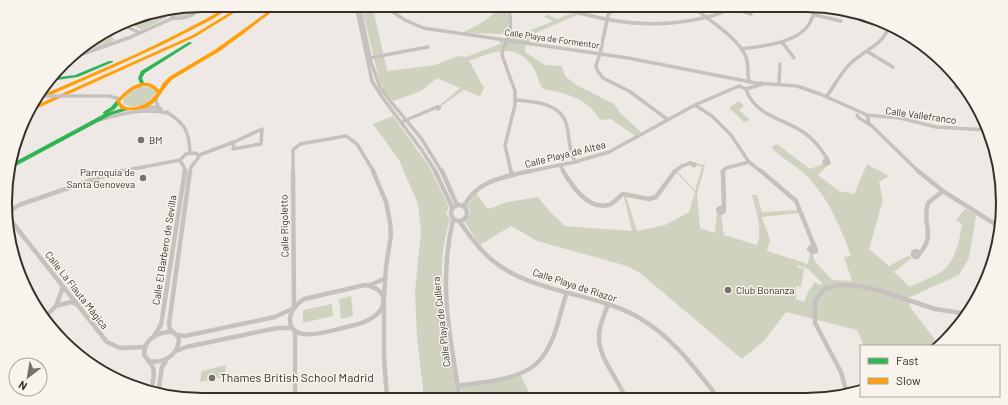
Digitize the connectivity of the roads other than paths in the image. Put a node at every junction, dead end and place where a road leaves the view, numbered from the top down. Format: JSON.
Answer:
{"nodes":[{"id":1,"x":196,"y":12,"type":"edge"},
{"id":2,"x":216,"y":12,"type":"edge"},
{"id":3,"x":222,"y":12,"type":"edge"},
{"id":4,"x":234,"y":12,"type":"edge"},
{"id":5,"x":235,"y":12,"type":"edge"},
{"id":6,"x":269,"y":12,"type":"edge"},
{"id":7,"x":358,"y":12,"type":"edge"},
{"id":8,"x":360,"y":12,"type":"edge"},
{"id":9,"x":394,"y":12,"type":"edge"},
{"id":10,"x":510,"y":12,"type":"edge"},
{"id":11,"x":573,"y":12,"type":"edge"},
{"id":12,"x":611,"y":12,"type":"edge"},
{"id":13,"x":699,"y":12,"type":"edge"},
{"id":14,"x":723,"y":12,"type":"edge"},
{"id":15,"x":746,"y":12,"type":"edge"},
{"id":16,"x":815,"y":12,"type":"edge"},
{"id":17,"x":751,"y":14,"type":"dead end"},
{"id":18,"x":171,"y":15,"type":"edge"},
{"id":19,"x":815,"y":15,"type":"junction"},
{"id":20,"x":173,"y":18,"type":"junction"},
{"id":21,"x":706,"y":18,"type":"junction"},
{"id":22,"x":607,"y":20,"type":"junction"},
{"id":23,"x":841,"y":21,"type":"dead end"},
{"id":24,"x":129,"y":27,"type":"edge"},
{"id":25,"x":887,"y":31,"type":"edge"},
{"id":26,"x":140,"y":33,"type":"junction"},
{"id":27,"x":506,"y":41,"type":"junction"},
{"id":28,"x":782,"y":42,"type":"junction"},
{"id":29,"x":428,"y":47,"type":"dead end"},
{"id":30,"x":741,"y":48,"type":"junction"},
{"id":31,"x":868,"y":52,"type":"junction"},
{"id":32,"x":84,"y":53,"type":"edge"},
{"id":33,"x":600,"y":54,"type":"junction"},
{"id":34,"x":126,"y":56,"type":"junction"},
{"id":35,"x":369,"y":58,"type":"junction"},
{"id":36,"x":794,"y":58,"type":"dead end"},
{"id":37,"x":780,"y":64,"type":"dead end"},
{"id":38,"x":893,"y":67,"type":"dead end"},
{"id":39,"x":176,"y":76,"type":"junction"},
{"id":40,"x":725,"y":76,"type":"junction"},
{"id":41,"x":747,"y":77,"type":"junction"},
{"id":42,"x":57,"y":79,"type":"edge"},
{"id":43,"x":744,"y":80,"type":"junction"},
{"id":44,"x":749,"y":82,"type":"junction"},
{"id":45,"x":739,"y":84,"type":"junction"},
{"id":46,"x":764,"y":84,"type":"junction"},
{"id":47,"x":779,"y":84,"type":"junction"},
{"id":48,"x":146,"y":85,"type":"junction"},
{"id":49,"x":753,"y":87,"type":"junction"},
{"id":50,"x":50,"y":88,"type":"edge"},
{"id":51,"x":746,"y":89,"type":"junction"},
{"id":52,"x":123,"y":94,"type":"junction"},
{"id":53,"x":158,"y":95,"type":"junction"},
{"id":54,"x":45,"y":96,"type":"edge"},
{"id":55,"x":45,"y":96,"type":"edge"},
{"id":56,"x":109,"y":96,"type":"junction"},
{"id":57,"x":827,"y":96,"type":"junction"},
{"id":58,"x":119,"y":100,"type":"junction"},
{"id":59,"x":515,"y":100,"type":"junction"},
{"id":60,"x":837,"y":101,"type":"junction"},
{"id":61,"x":695,"y":105,"type":"junction"},
{"id":62,"x":39,"y":106,"type":"edge"},
{"id":63,"x":437,"y":107,"type":"dead end"},
{"id":64,"x":142,"y":108,"type":"junction"},
{"id":65,"x":159,"y":108,"type":"junction"},
{"id":66,"x":126,"y":109,"type":"junction"},
{"id":67,"x":168,"y":113,"type":"junction"},
{"id":68,"x":862,"y":113,"type":"junction"},
{"id":69,"x":857,"y":115,"type":"junction"},
{"id":70,"x":868,"y":117,"type":"junction"},
{"id":71,"x":667,"y":119,"type":"junction"},
{"id":72,"x":406,"y":120,"type":"junction"},
{"id":73,"x":863,"y":120,"type":"junction"},
{"id":74,"x":94,"y":122,"type":"junction"},
{"id":75,"x":401,"y":123,"type":"junction"},
{"id":76,"x":869,"y":124,"type":"junction"},
{"id":77,"x":981,"y":130,"type":"edge"},
{"id":78,"x":234,"y":142,"type":"junction"},
{"id":79,"x":190,"y":152,"type":"junction"},
{"id":80,"x":199,"y":155,"type":"junction"},
{"id":81,"x":17,"y":159,"type":"edge"},
{"id":82,"x":180,"y":160,"type":"junction"},
{"id":83,"x":828,"y":160,"type":"dead end"},
{"id":84,"x":575,"y":162,"type":"junction"},
{"id":85,"x":749,"y":162,"type":"junction"},
{"id":86,"x":195,"y":163,"type":"junction"},
{"id":87,"x":690,"y":163,"type":"dead end"},
{"id":88,"x":16,"y":164,"type":"edge"},
{"id":89,"x":183,"y":165,"type":"junction"},
{"id":90,"x":560,"y":165,"type":"junction"},
{"id":91,"x":512,"y":175,"type":"junction"},
{"id":92,"x":943,"y":191,"type":"junction"},
{"id":93,"x":457,"y":206,"type":"junction"},
{"id":94,"x":464,"y":206,"type":"junction"},
{"id":95,"x":452,"y":207,"type":"junction"},
{"id":96,"x":13,"y":208,"type":"edge"},
{"id":97,"x":724,"y":209,"type":"dead end"},
{"id":98,"x":453,"y":220,"type":"junction"},
{"id":99,"x":459,"y":221,"type":"junction"},
{"id":100,"x":13,"y":222,"type":"edge"},
{"id":101,"x":995,"y":224,"type":"edge"},
{"id":102,"x":815,"y":248,"type":"dead end"},
{"id":103,"x":919,"y":254,"type":"dead end"},
{"id":104,"x":384,"y":279,"type":"junction"},
{"id":105,"x":369,"y":285,"type":"junction"},
{"id":106,"x":64,"y":287,"type":"junction"},
{"id":107,"x":567,"y":292,"type":"junction"},
{"id":108,"x":294,"y":296,"type":"junction"},
{"id":109,"x":384,"y":296,"type":"junction"},
{"id":110,"x":302,"y":300,"type":"junction"},
{"id":111,"x":384,"y":303,"type":"junction"},
{"id":112,"x":76,"y":304,"type":"junction"},
{"id":113,"x":608,"y":304,"type":"junction"},
{"id":114,"x":56,"y":306,"type":"junction"},
{"id":115,"x":293,"y":308,"type":"junction"},
{"id":116,"x":961,"y":313,"type":"edge"},
{"id":117,"x":48,"y":314,"type":"edge"},
{"id":118,"x":373,"y":319,"type":"junction"},
{"id":119,"x":383,"y":324,"type":"junction"},
{"id":120,"x":293,"y":329,"type":"junction"},
{"id":121,"x":175,"y":334,"type":"junction"},
{"id":122,"x":303,"y":334,"type":"junction"},
{"id":123,"x":154,"y":336,"type":"junction"},
{"id":124,"x":295,"y":344,"type":"junction"},
{"id":125,"x":144,"y":347,"type":"junction"},
{"id":126,"x":176,"y":351,"type":"junction"},
{"id":127,"x":167,"y":359,"type":"junction"},
{"id":128,"x":148,"y":361,"type":"junction"},
{"id":129,"x":458,"y":386,"type":"junction"},
{"id":130,"x":152,"y":387,"type":"edge"},
{"id":131,"x":159,"y":388,"type":"edge"},
{"id":132,"x":846,"y":388,"type":"edge"},
{"id":133,"x":295,"y":393,"type":"edge"},
{"id":134,"x":387,"y":393,"type":"edge"},
{"id":135,"x":459,"y":393,"type":"edge"},
{"id":136,"x":623,"y":393,"type":"edge"},
{"id":137,"x":714,"y":393,"type":"edge"}],
"edges":[{"from":1,"to":20,"type":"street"},
{"from":2,"to":34,"type":"main road"},
{"from":3,"to":54,"type":"main road"},
{"from":4,"to":62,"type":"main road"},
{"from":5,"to":48,"type":"main road"},
{"from":6,"to":39,"type":"main road"},
{"from":7,"to":35,"type":"street"},
{"from":8,"to":35,"type":"street"},
{"from":9,"to":27,"type":"street","name":"Calle Playa de Formentor"},
{"from":10,"to":27,"type":"street"},
{"from":11,"to":22,"type":"street"},
{"from":12,"to":22,"type":"street"},
{"from":13,"to":21,"type":"street"},
{"from":14,"to":21,"type":"street"},
{"from":15,"to":17,"type":"street"},
{"from":16,"to":19,"type":"street"},
{"from":18,"to":20,"type":"street"},
{"from":19,"to":23,"type":"street"},
{"from":19,"to":28,"type":"street"},
{"from":20,"to":26,"type":"street"},
{"from":21,"to":22,"type":"street"},
{"from":21,"to":30,"type":"street"},
{"from":22,"to":33,"type":"street"},
{"from":24,"to":26,"type":"street"},
{"from":25,"to":31,"type":"street"},
{"from":26,"to":32,"type":"street"},
{"from":27,"to":33,"type":"street","name":"Calle Playa de Formentor"},
{"from":27,"to":59,"type":"street"},
{"from":28,"to":30,"type":"street"},
{"from":28,"to":36,"type":"street"},
{"from":29,"to":35,"type":"street"},
{"from":30,"to":41,"type":"street","name":"Calle Playa de Formentor"},
{"from":31,"to":38,"type":"street"},
{"from":31,"to":57,"type":"street"},
{"from":33,"to":40,"type":"street","name":"Calle Playa de Formentor"},
{"from":33,"to":71,"type":"street"},
{"from":34,"to":42,"type":"main road"},
{"from":34,"to":50,"type":"main road"},
{"from":35,"to":72,"type":"street"},
{"from":35,"to":75,"type":"street"},
{"from":37,"to":47,"type":"street"},
{"from":39,"to":48,"type":"main road"},
{"from":39,"to":53,"type":"main road"},
{"from":40,"to":43,"type":"street","name":"Calle Playa de Formentor"},
{"from":40,"to":45,"type":"street","name":"Calle Playa de Formentor"},
{"from":41,"to":43,"type":"street"},
{"from":41,"to":44,"type":"street","name":"Calle Playa de Formentor"},
{"from":43,"to":44,"type":"street","name":"Calle Playa de Formentor"},
{"from":43,"to":45,"type":"street"},
{"from":44,"to":46,"type":"street","name":"Calle Playa de Formentor"},
{"from":44,"to":49,"type":"street","name":"Calle Playa de Formentor"},
{"from":45,"to":51,"type":"street","name":"Calle Playa de Formentor"},
{"from":45,"to":61,"type":"street","name":"Calle Playa de Altea"},
{"from":46,"to":47,"type":"street"},
{"from":46,"to":49,"type":"street"},
{"from":47,"to":57,"type":"street"},
{"from":48,"to":52,"type":"main road"},
{"from":48,"to":53,"type":"main road"},
{"from":49,"to":51,"type":"street"},
{"from":51,"to":83,"type":"street"},
{"from":52,"to":56,"type":"street"},
{"from":52,"to":58,"type":"main road"},
{"from":53,"to":64,"type":"main road"},
{"from":53,"to":65,"type":"street"},
{"from":55,"to":56,"type":"street","bridge":true},
{"from":56,"to":58,"type":"street"},
{"from":57,"to":60,"type":"street"},
{"from":58,"to":66,"type":"main road"},
{"from":58,"to":81,"type":"main road"},
{"from":59,"to":84,"type":"street"},
{"from":59,"to":91,"type":"street"},
{"from":60,"to":68,"type":"street"},
{"from":60,"to":69,"type":"street"},
{"from":61,"to":71,"type":"street","name":"Calle Playa de Altea"},
{"from":61,"to":85,"type":"street"},
{"from":63,"to":72,"type":"street"},
{"from":64,"to":65,"type":"street"},
{"from":64,"to":66,"type":"main road"},
{"from":65,"to":67,"type":"street"},
{"from":66,"to":74,"type":"main road"},
{"from":67,"to":74,"type":"street"},
{"from":67,"to":79,"type":"street"},
{"from":68,"to":69,"type":"street"},
{"from":68,"to":70,"type":"street"},
{"from":69,"to":73,"type":"street"},
{"from":70,"to":73,"type":"street"},
{"from":70,"to":76,"type":"street"},
{"from":70,"to":77,"type":"street","name":"Calle Vallefranco"},
{"from":71,"to":84,"type":"street","name":"Calle Playa de Altea"},
{"from":72,"to":75,"type":"street"},
{"from":72,"to":93,"type":"street"},
{"from":73,"to":76,"type":"street"},
{"from":74,"to":88,"type":"main road"},
{"from":75,"to":95,"type":"street"},
{"from":76,"to":92,"type":"street"},
{"from":78,"to":78,"type":"street"},
{"from":78,"to":80,"type":"street"},
{"from":79,"to":80,"type":"street"},
{"from":79,"to":82,"type":"street"},
{"from":80,"to":86,"type":"street"},
{"from":82,"to":89,"type":"street"},
{"from":82,"to":96,"type":"street"},
{"from":84,"to":90,"type":"street","name":"Calle Playa de Altea"},
{"from":85,"to":97,"type":"street"},
{"from":85,"to":102,"type":"street"},
{"from":86,"to":89,"type":"street"},
{"from":86,"to":121,"type":"street","name":"Calle El Barbero de Sevilla"},
{"from":87,"to":90,"type":"street"},
{"from":89,"to":123,"type":"street","name":"Calle El Barbero de Sevilla"},
{"from":90,"to":91,"type":"street","name":"Calle Playa de Altea"},
{"from":91,"to":94,"type":"street","name":"Calle Playa de Altea"},
{"from":92,"to":101,"type":"street"},
{"from":92,"to":103,"type":"street"},
{"from":93,"to":94,"type":"street"},
{"from":93,"to":95,"type":"street"},
{"from":94,"to":99,"type":"street"},
{"from":95,"to":98,"type":"street"},
{"from":98,"to":99,"type":"street"},
{"from":98,"to":129,"type":"street","name":"Calle Playa de Cullera"},
{"from":99,"to":107,"type":"street","name":"Calle Playa de Riazor"},
{"from":100,"to":106,"type":"street","name":"Calle La Flauta Mágica"},
{"from":104,"to":105,"type":"street"},
{"from":104,"to":108,"type":"street","name":"Calle Rigoletto"},
{"from":104,"to":109,"type":"street"},
{"from":105,"to":109,"type":"street"},
{"from":105,"to":110,"type":"street"},
{"from":106,"to":112,"type":"street","name":"Calle La Flauta Mágica"},
{"from":106,"to":114,"type":"street"},
{"from":107,"to":113,"type":"street","name":"Calle Playa de Riazor"},
{"from":107,"to":129,"type":"street"},
{"from":108,"to":110,"type":"street"},
{"from":108,"to":115,"type":"street","name":"Calle Rigoletto"},
{"from":109,"to":111,"type":"street"},
{"from":110,"to":115,"type":"street"},
{"from":111,"to":118,"type":"street"},
{"from":111,"to":119,"type":"street"},
{"from":112,"to":114,"type":"street"},
{"from":112,"to":125,"type":"street","name":"Calle La Flauta Mágica"},
{"from":113,"to":136,"type":"street"},
{"from":113,"to":137,"type":"street","name":"Calle Playa de Riazor"},
{"from":114,"to":117,"type":"street"},
{"from":115,"to":120,"type":"street","name":"Calle Rigoletto"},
{"from":115,"to":121,"type":"street"},
{"from":116,"to":132,"type":"street"},
{"from":118,"to":119,"type":"street"},
{"from":118,"to":122,"type":"street"},
{"from":119,"to":134,"type":"street"},
{"from":120,"to":122,"type":"street"},
{"from":120,"to":124,"type":"street"},
{"from":120,"to":126,"type":"street"},
{"from":121,"to":123,"type":"street"},
{"from":121,"to":126,"type":"street"},
{"from":122,"to":124,"type":"street"},
{"from":123,"to":125,"type":"street"},
{"from":124,"to":133,"type":"street"},
{"from":125,"to":128,"type":"street"},
{"from":126,"to":127,"type":"street"},
{"from":127,"to":128,"type":"street"},
{"from":127,"to":131,"type":"street"},
{"from":128,"to":130,"type":"street"},
{"from":129,"to":135,"type":"street","name":"Calle Playa de Cullera"}]}
